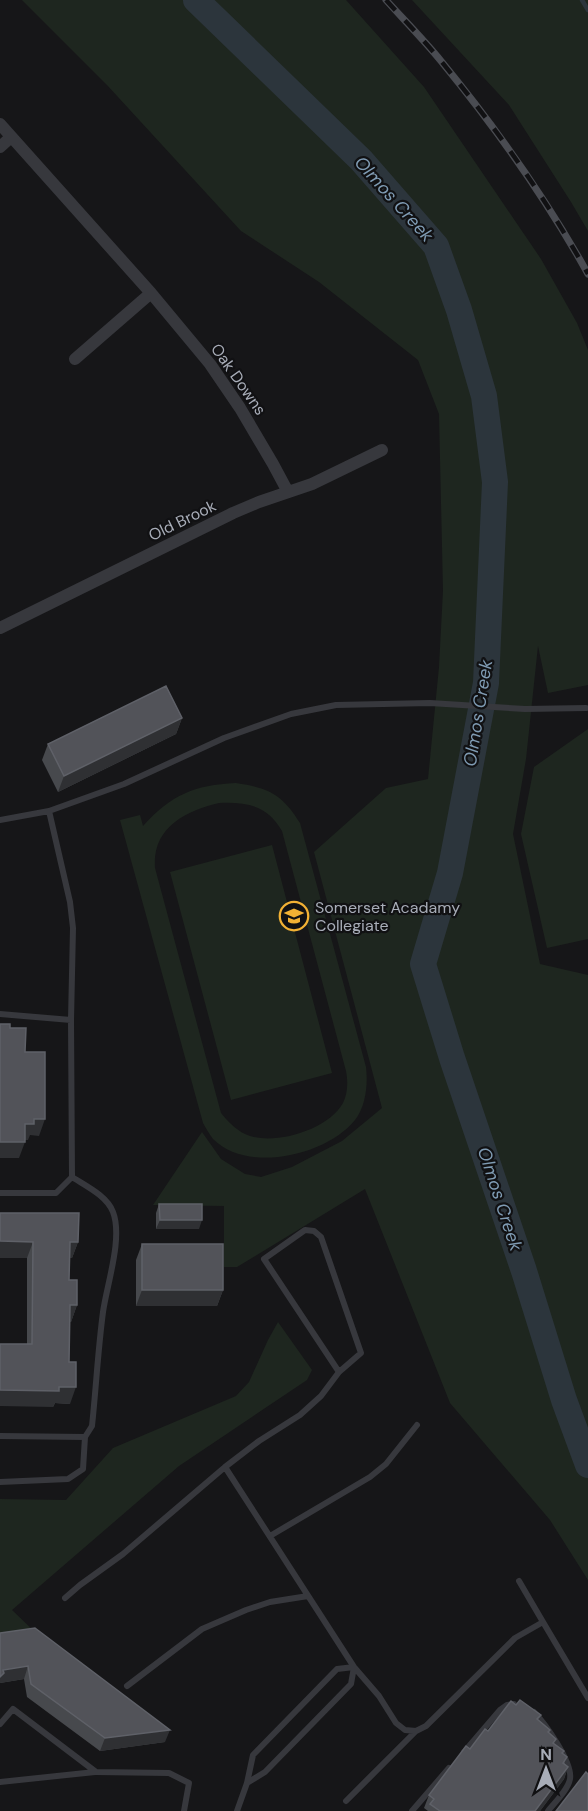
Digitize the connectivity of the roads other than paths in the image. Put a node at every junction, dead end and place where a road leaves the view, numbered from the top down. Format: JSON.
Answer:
{"nodes":[{"id":1,"x":0,"y":124,"type":"edge"},
{"id":2,"x":11,"y":137,"type":"junction"},
{"id":3,"x":0,"y":147,"type":"edge"},
{"id":4,"x":151,"y":293,"type":"junction"},
{"id":5,"x":75,"y":359,"type":"dead end"},
{"id":6,"x":382,"y":450,"type":"dead end"},
{"id":7,"x":288,"y":492,"type":"junction"},
{"id":8,"x":0,"y":628,"type":"edge"},
{"id":9,"x":586,"y":708,"type":"dead end"},
{"id":10,"x":49,"y":811,"type":"junction"},
{"id":11,"x":0,"y":820,"type":"edge"},
{"id":12,"x":0,"y":1014,"type":"edge"},
{"id":13,"x":71,"y":1020,"type":"junction"},
{"id":14,"x":72,"y":1177,"type":"junction"},
{"id":15,"x":0,"y":1193,"type":"edge"},
{"id":16,"x":339,"y":1372,"type":"junction"},
{"id":17,"x":417,"y":1425,"type":"dead end"},
{"id":18,"x":0,"y":1436,"type":"edge"},
{"id":19,"x":85,"y":1437,"type":"junction"},
{"id":20,"x":225,"y":1467,"type":"junction"},
{"id":21,"x":0,"y":1482,"type":"edge"},
{"id":22,"x":270,"y":1536,"type":"junction"},
{"id":23,"x":519,"y":1581,"type":"dead end"},
{"id":24,"x":308,"y":1596,"type":"junction"},
{"id":25,"x":65,"y":1598,"type":"dead end"},
{"id":26,"x":543,"y":1622,"type":"junction"},
{"id":27,"x":354,"y":1667,"type":"junction"},
{"id":28,"x":127,"y":1686,"type":"dead end"},
{"id":29,"x":588,"y":1698,"type":"edge"},
{"id":30,"x":0,"y":1724,"type":"edge"},
{"id":31,"x":416,"y":1731,"type":"junction"},
{"id":32,"x":96,"y":1772,"type":"junction"},
{"id":33,"x":0,"y":1782,"type":"edge"},
{"id":34,"x":247,"y":1783,"type":"junction"},
{"id":35,"x":346,"y":1801,"type":"dead end"},
{"id":36,"x":184,"y":1811,"type":"edge"},
{"id":37,"x":237,"y":1811,"type":"edge"},
{"id":38,"x":412,"y":1811,"type":"edge"},
{"id":39,"x":548,"y":1811,"type":"edge"}],
"edges":[{"from":1,"to":2,"type":"street","name":"Oak Downs"},
{"from":2,"to":3,"type":"street"},
{"from":2,"to":4,"type":"street","name":"Oak Downs"},
{"from":4,"to":5,"type":"street"},
{"from":4,"to":7,"type":"street","name":"Oak Downs"},
{"from":6,"to":7,"type":"street","name":"Old Brook"},
{"from":7,"to":8,"type":"street","name":"Old Brook"},
{"from":9,"to":10,"type":"lane"},
{"from":10,"to":11,"type":"lane"},
{"from":10,"to":13,"type":"lane"},
{"from":12,"to":13,"type":"lane"},
{"from":13,"to":14,"type":"lane"},
{"from":14,"to":15,"type":"lane"},
{"from":14,"to":19,"type":"lane"},
{"from":16,"to":16,"type":"lane"},
{"from":16,"to":20,"type":"lane"},
{"from":17,"to":22,"type":"lane"},
{"from":18,"to":19,"type":"lane"},
{"from":19,"to":21,"type":"lane"},
{"from":20,"to":22,"type":"lane"},
{"from":20,"to":25,"type":"lane"},
{"from":22,"to":24,"type":"lane"},
{"from":23,"to":26,"type":"lane"},
{"from":24,"to":27,"type":"lane"},
{"from":24,"to":28,"type":"lane"},
{"from":26,"to":29,"type":"lane"},
{"from":26,"to":31,"type":"lane"},
{"from":27,"to":31,"type":"lane"},
{"from":27,"to":34,"type":"lane"},
{"from":27,"to":34,"type":"lane"},
{"from":30,"to":32,"type":"lane"},
{"from":31,"to":35,"type":"lane"},
{"from":32,"to":33,"type":"lane"},
{"from":32,"to":36,"type":"lane"},
{"from":34,"to":37,"type":"lane"},
{"from":38,"to":39,"type":"lane"}]}
